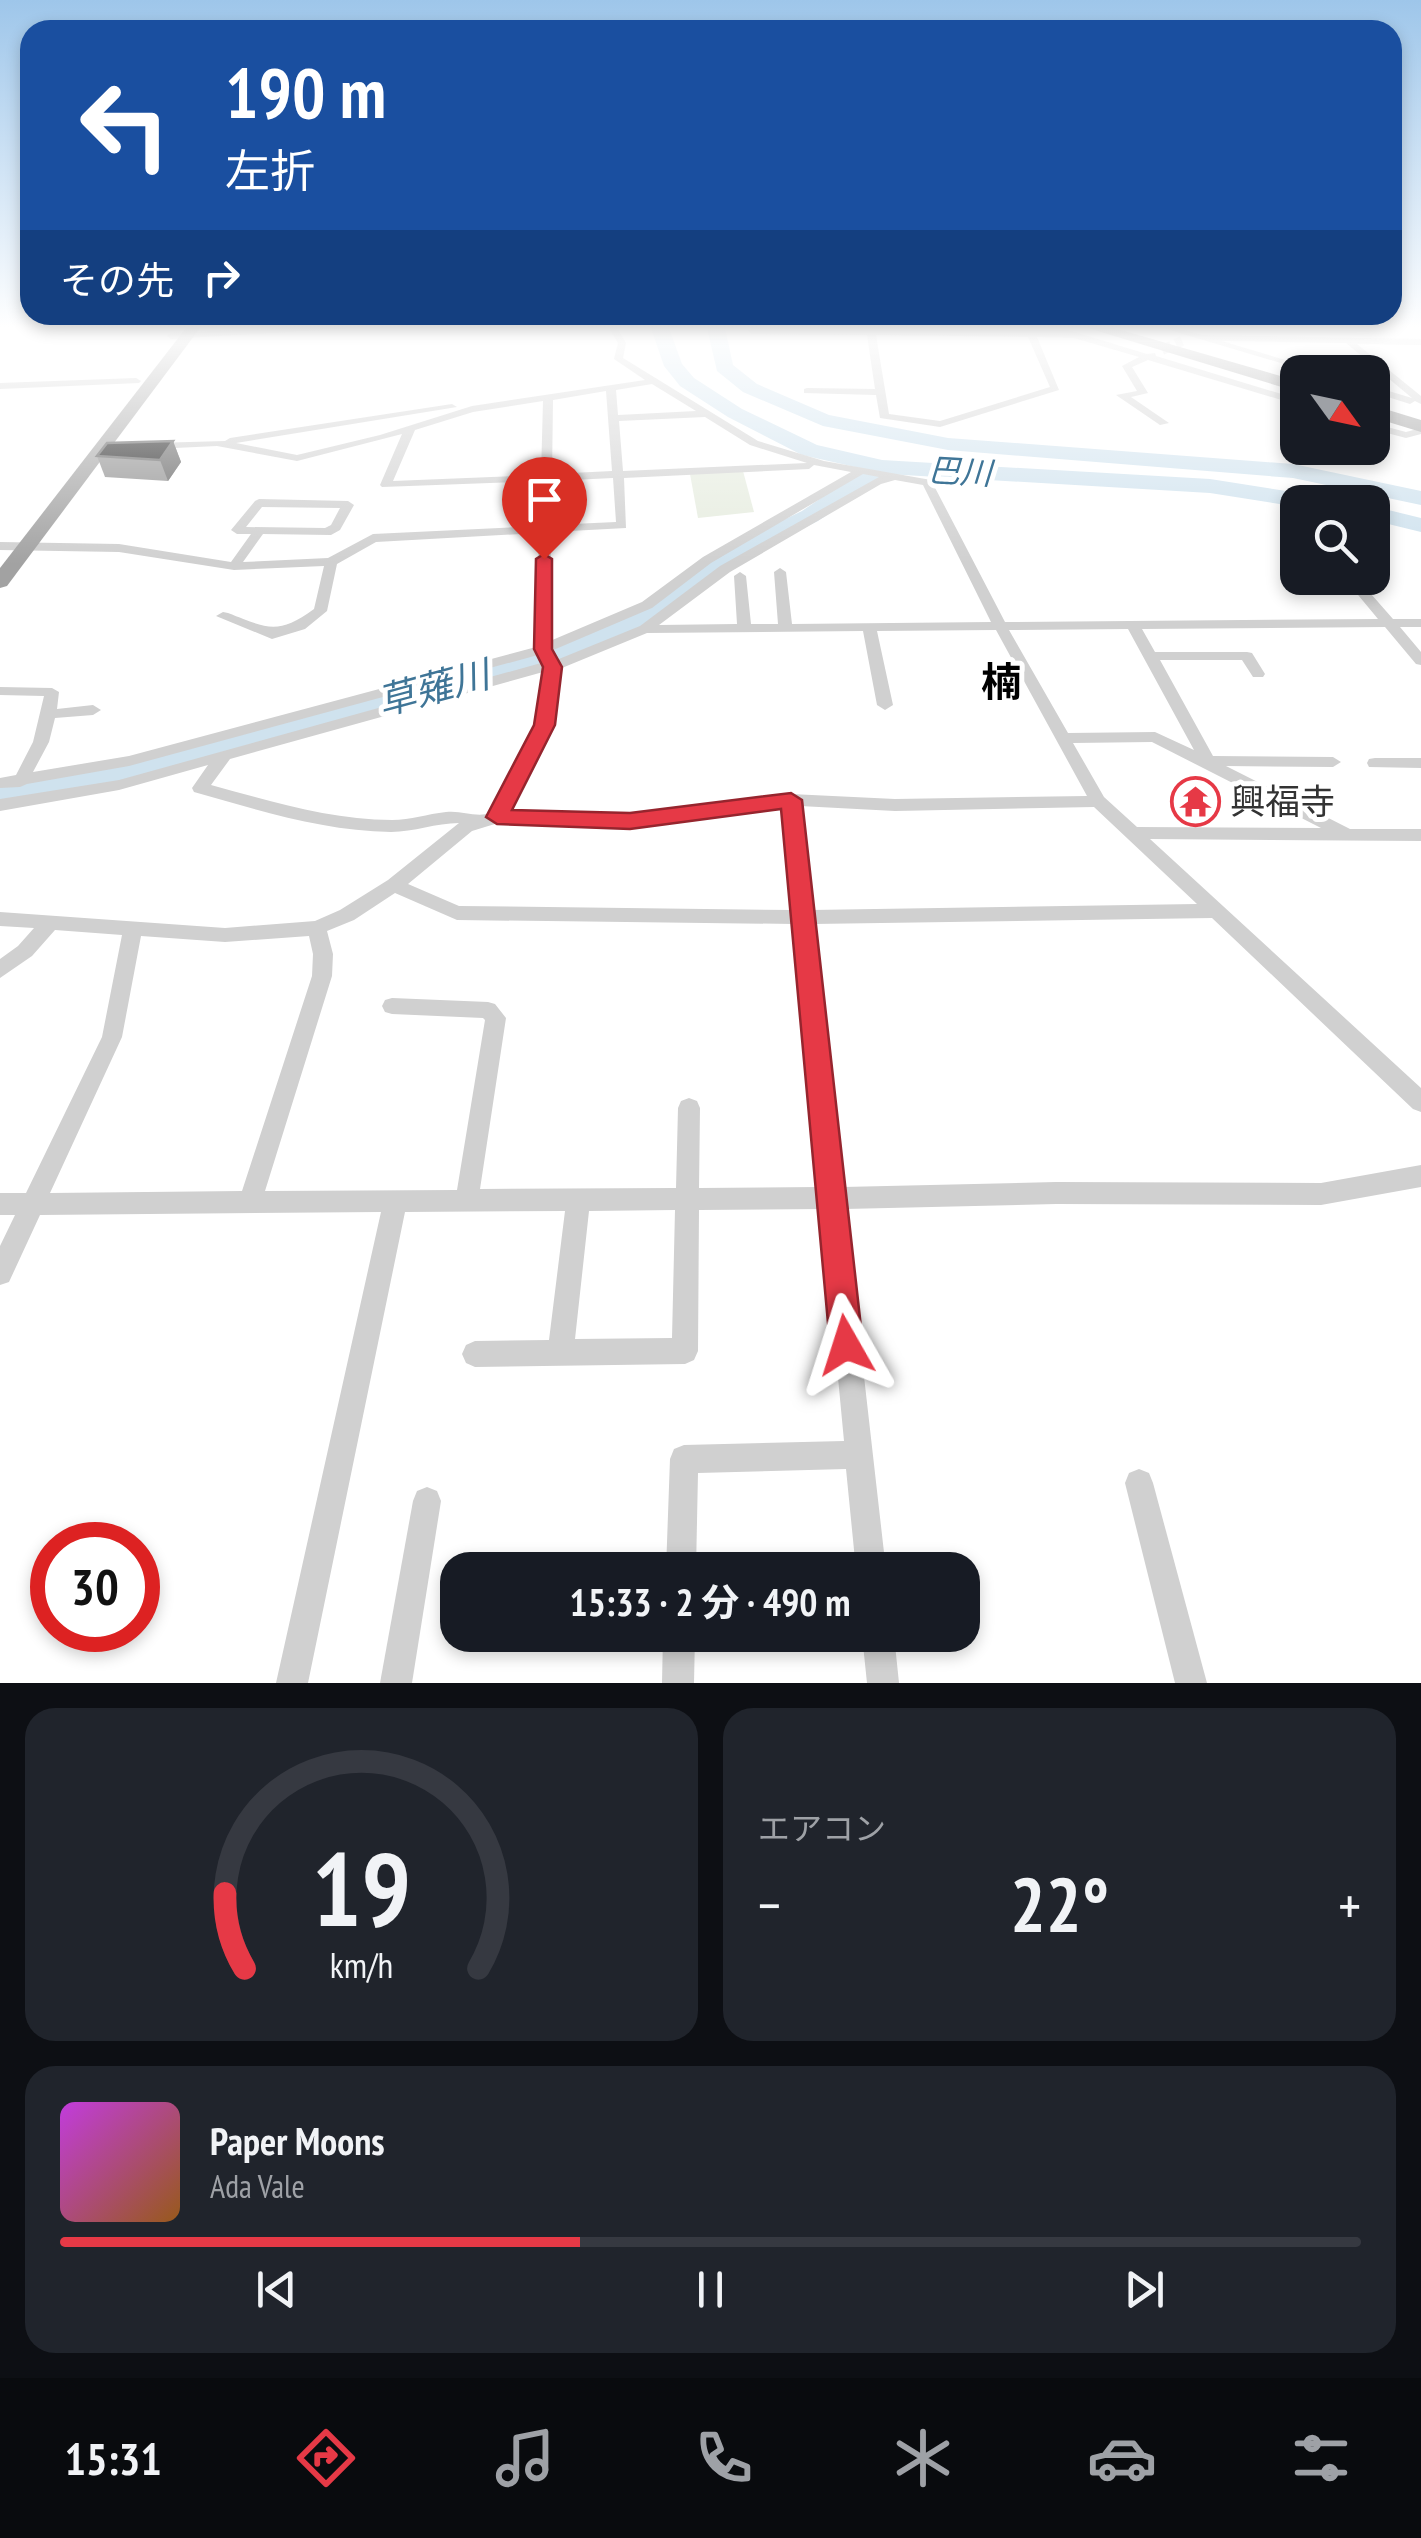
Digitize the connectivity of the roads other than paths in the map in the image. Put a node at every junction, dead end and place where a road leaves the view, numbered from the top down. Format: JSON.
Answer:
{"nodes":[{"id":1,"x":116,"y":407,"type":"edge"},
{"id":2,"x":132,"y":407,"type":"edge"},
{"id":3,"x":456,"y":407,"type":"edge"},
{"id":4,"x":462,"y":407,"type":"edge"},
{"id":5,"x":491,"y":407,"type":"edge"},
{"id":6,"x":548,"y":407,"type":"edge"},
{"id":7,"x":612,"y":407,"type":"edge"},
{"id":8,"x":694,"y":407,"type":"edge"},
{"id":9,"x":882,"y":407,"type":"edge"},
{"id":10,"x":996,"y":407,"type":"edge"},
{"id":11,"x":1139,"y":407,"type":"edge"},
{"id":12,"x":1390,"y":409,"type":"edge"},
{"id":13,"x":472,"y":410,"type":"junction"},
{"id":14,"x":706,"y":414,"type":"junction"},
{"id":15,"x":1390,"y":414,"type":"edge"},
{"id":16,"x":613,"y":418,"type":"junction"},
{"id":17,"x":1421,"y":418,"type":"edge"},
{"id":18,"x":1164,"y":423,"type":"dead end"},
{"id":19,"x":410,"y":429,"type":"junction"},
{"id":20,"x":1390,"y":431,"type":"edge"},
{"id":21,"x":217,"y":443,"type":"junction"},
{"id":22,"x":141,"y":446,"type":"edge"},
{"id":23,"x":122,"y":447,"type":"edge"},
{"id":24,"x":104,"y":448,"type":"junction"},
{"id":25,"x":822,"y":464,"type":"junction"},
{"id":26,"x":861,"y":471,"type":"junction"},
{"id":27,"x":618,"y":475,"type":"junction"},
{"id":28,"x":545,"y":478,"type":"junction"},
{"id":29,"x":891,"y":478,"type":"junction"},
{"id":30,"x":544,"y":528,"type":"junction"},
{"id":31,"x":259,"y":531,"type":"junction"},
{"id":32,"x":8,"y":548,"type":"edge"},
{"id":33,"x":330,"y":562,"type":"junction"},
{"id":34,"x":234,"y":566,"type":"junction"},
{"id":35,"x":780,"y":572,"type":"dead end"},
{"id":36,"x":740,"y":576,"type":"dead end"},
{"id":37,"x":0,"y":582,"type":"edge"},
{"id":38,"x":1364,"y":595,"type":"edge"},
{"id":39,"x":223,"y":616,"type":"dead end"},
{"id":40,"x":1388,"y":623,"type":"junction"},
{"id":41,"x":1421,"y":623,"type":"edge"},
{"id":42,"x":1133,"y":625,"type":"junction"},
{"id":43,"x":1000,"y":626,"type":"junction"},
{"id":44,"x":785,"y":627,"type":"junction"},
{"id":45,"x":869,"y":627,"type":"junction"},
{"id":46,"x":646,"y":628,"type":"junction"},
{"id":47,"x":744,"y":628,"type":"junction"},
{"id":48,"x":1151,"y":656,"type":"junction"},
{"id":49,"x":549,"y":660,"type":"junction"},
{"id":50,"x":1421,"y":661,"type":"edge"},
{"id":51,"x":1258,"y":674,"type":"dead end"},
{"id":52,"x":0,"y":691,"type":"edge"},
{"id":53,"x":885,"y":705,"type":"dead end"},
{"id":54,"x":92,"y":710,"type":"dead end"},
{"id":55,"x":48,"y":714,"type":"junction"},
{"id":56,"x":298,"y":716,"type":"junction"},
{"id":57,"x":304,"y":734,"type":"junction"},
{"id":58,"x":1060,"y":738,"type":"junction"},
{"id":59,"x":224,"y":756,"type":"junction"},
{"id":60,"x":1208,"y":762,"type":"junction"},
{"id":61,"x":1334,"y":762,"type":"dead end"},
{"id":62,"x":1374,"y":763,"type":"dead end"},
{"id":63,"x":1421,"y":763,"type":"edge"},
{"id":64,"x":0,"y":782,"type":"edge"},
{"id":65,"x":20,"y":782,"type":"junction"},
{"id":66,"x":791,"y":800,"type":"junction"},
{"id":67,"x":1098,"y":801,"type":"junction"},
{"id":68,"x":0,"y":806,"type":"edge"},
{"id":69,"x":488,"y":819,"type":"junction"},
{"id":70,"x":1132,"y":833,"type":"junction"},
{"id":71,"x":1421,"y":834,"type":"edge"},
{"id":72,"x":1348,"y":836,"type":"junction"},
{"id":73,"x":394,"y":885,"type":"junction"},
{"id":74,"x":1216,"y":911,"type":"junction"},
{"id":75,"x":804,"y":917,"type":"junction"},
{"id":76,"x":0,"y":920,"type":"edge"},
{"id":77,"x":48,"y":925,"type":"junction"},
{"id":78,"x":317,"y":928,"type":"junction"},
{"id":79,"x":133,"y":930,"type":"junction"},
{"id":80,"x":0,"y":970,"type":"edge"},
{"id":81,"x":392,"y":1006,"type":"dead end"},
{"id":82,"x":1421,"y":1102,"type":"edge"},
{"id":83,"x":689,"y":1108,"type":"dead end"},
{"id":84,"x":1421,"y":1176,"type":"edge"},
{"id":85,"x":830,"y":1198,"type":"junction"},
{"id":86,"x":467,"y":1199,"type":"junction"},
{"id":87,"x":689,"y":1199,"type":"junction"},
{"id":88,"x":578,"y":1200,"type":"junction"},
{"id":89,"x":395,"y":1201,"type":"junction"},
{"id":90,"x":250,"y":1202,"type":"junction"},
{"id":91,"x":0,"y":1204,"type":"edge"},
{"id":92,"x":34,"y":1204,"type":"junction"},
{"id":93,"x":0,"y":1272,"type":"edge"},
{"id":94,"x":560,"y":1353,"type":"junction"},
{"id":95,"x":475,"y":1354,"type":"dead end"},
{"id":96,"x":859,"y":1455,"type":"junction"},
{"id":97,"x":1140,"y":1483,"type":"dead end"},
{"id":98,"x":427,"y":1501,"type":"dead end"},
{"id":99,"x":681,"y":1552,"type":"edge"},
{"id":100,"x":869,"y":1552,"type":"edge"},
{"id":101,"x":679,"y":1652,"type":"edge"},
{"id":102,"x":880,"y":1652,"type":"edge"},
{"id":103,"x":292,"y":1683,"type":"edge"},
{"id":104,"x":396,"y":1683,"type":"edge"},
{"id":105,"x":678,"y":1683,"type":"edge"},
{"id":106,"x":883,"y":1683,"type":"edge"},
{"id":107,"x":1191,"y":1683,"type":"edge"}],
"edges":[{"from":1,"to":32,"type":"highway"},
{"from":2,"to":24,"type":"highway"},
{"from":3,"to":21,"type":"street"},
{"from":4,"to":13,"type":"street"},
{"from":5,"to":13,"type":"street"},
{"from":6,"to":28,"type":"street"},
{"from":7,"to":16,"type":"street"},
{"from":8,"to":14,"type":"street"},
{"from":9,"to":10,"type":"street"},
{"from":11,"to":18,"type":"street"},
{"from":12,"to":17,"type":"highway"},
{"from":13,"to":19,"type":"street"},
{"from":14,"to":16,"type":"street"},
{"from":14,"to":25,"type":"street"},
{"from":15,"to":17,"type":"highway"},
{"from":16,"to":27,"type":"street"},
{"from":17,"to":20,"type":"street"},
{"from":19,"to":21,"type":"street"},
{"from":19,"to":28,"type":"street"},
{"from":21,"to":22,"type":"street"},
{"from":23,"to":24,"type":"street"},
{"from":24,"to":32,"type":"highway"},
{"from":25,"to":26,"type":"street"},
{"from":25,"to":27,"type":"street"},
{"from":26,"to":29,"type":"street"},
{"from":26,"to":49,"type":"street"},
{"from":27,"to":28,"type":"street"},
{"from":27,"to":30,"type":"street"},
{"from":28,"to":30,"type":"street"},
{"from":29,"to":43,"type":"street"},
{"from":29,"to":46,"type":"street"},
{"from":30,"to":33,"type":"street"},
{"from":30,"to":49,"type":"street"},
{"from":31,"to":31,"type":"street"},
{"from":31,"to":34,"type":"street"},
{"from":32,"to":34,"type":"street"},
{"from":32,"to":37,"type":"highway"},
{"from":33,"to":34,"type":"street"},
{"from":33,"to":39,"type":"street"},
{"from":35,"to":44,"type":"street"},
{"from":36,"to":47,"type":"street"},
{"from":38,"to":40,"type":"street"},
{"from":40,"to":41,"type":"street"},
{"from":40,"to":42,"type":"street"},
{"from":40,"to":50,"type":"street"},
{"from":42,"to":43,"type":"street"},
{"from":42,"to":48,"type":"street"},
{"from":43,"to":45,"type":"street"},
{"from":43,"to":58,"type":"street"},
{"from":44,"to":45,"type":"street"},
{"from":44,"to":47,"type":"street"},
{"from":45,"to":53,"type":"street"},
{"from":46,"to":47,"type":"street"},
{"from":46,"to":49,"type":"street"},
{"from":48,"to":51,"type":"street"},
{"from":48,"to":60,"type":"street"},
{"from":49,"to":56,"type":"street"},
{"from":49,"to":57,"type":"street"},
{"from":49,"to":69,"type":"street"},
{"from":52,"to":55,"type":"street"},
{"from":54,"to":55,"type":"street"},
{"from":55,"to":65,"type":"street"},
{"from":56,"to":57,"type":"street"},
{"from":56,"to":65,"type":"street"},
{"from":57,"to":59,"type":"street"},
{"from":58,"to":60,"type":"street"},
{"from":58,"to":67,"type":"street"},
{"from":59,"to":68,"type":"street"},
{"from":59,"to":69,"type":"street"},
{"from":60,"to":61,"type":"street"},
{"from":60,"to":72,"type":"street"},
{"from":62,"to":63,"type":"street"},
{"from":64,"to":65,"type":"street"},
{"from":66,"to":67,"type":"street"},
{"from":66,"to":69,"type":"street"},
{"from":66,"to":75,"type":"street"},
{"from":67,"to":70,"type":"street"},
{"from":69,"to":73,"type":"street"},
{"from":70,"to":72,"type":"street"},
{"from":70,"to":74,"type":"street"},
{"from":71,"to":72,"type":"street"},
{"from":73,"to":75,"type":"street"},
{"from":73,"to":78,"type":"street"},
{"from":74,"to":75,"type":"street"},
{"from":74,"to":82,"type":"street"},
{"from":75,"to":85,"type":"street"},
{"from":76,"to":77,"type":"street"},
{"from":77,"to":79,"type":"street"},
{"from":77,"to":80,"type":"street"},
{"from":78,"to":79,"type":"street"},
{"from":78,"to":90,"type":"street"},
{"from":79,"to":92,"type":"street"},
{"from":81,"to":86,"type":"street"},
{"from":83,"to":87,"type":"street"},
{"from":84,"to":85,"type":"street"},
{"from":85,"to":87,"type":"street"},
{"from":85,"to":96,"type":"street"},
{"from":86,"to":88,"type":"street"},
{"from":86,"to":89,"type":"street"},
{"from":87,"to":88,"type":"street"},
{"from":87,"to":94,"type":"street"},
{"from":88,"to":94,"type":"street"},
{"from":89,"to":90,"type":"street"},
{"from":89,"to":103,"type":"street"},
{"from":90,"to":92,"type":"street"},
{"from":91,"to":92,"type":"street"},
{"from":92,"to":93,"type":"street"},
{"from":94,"to":95,"type":"street"},
{"from":96,"to":99,"type":"street"},
{"from":96,"to":100,"type":"street"},
{"from":97,"to":107,"type":"street"},
{"from":98,"to":104,"type":"street"},
{"from":101,"to":105,"type":"street"},
{"from":102,"to":106,"type":"street"}]}
